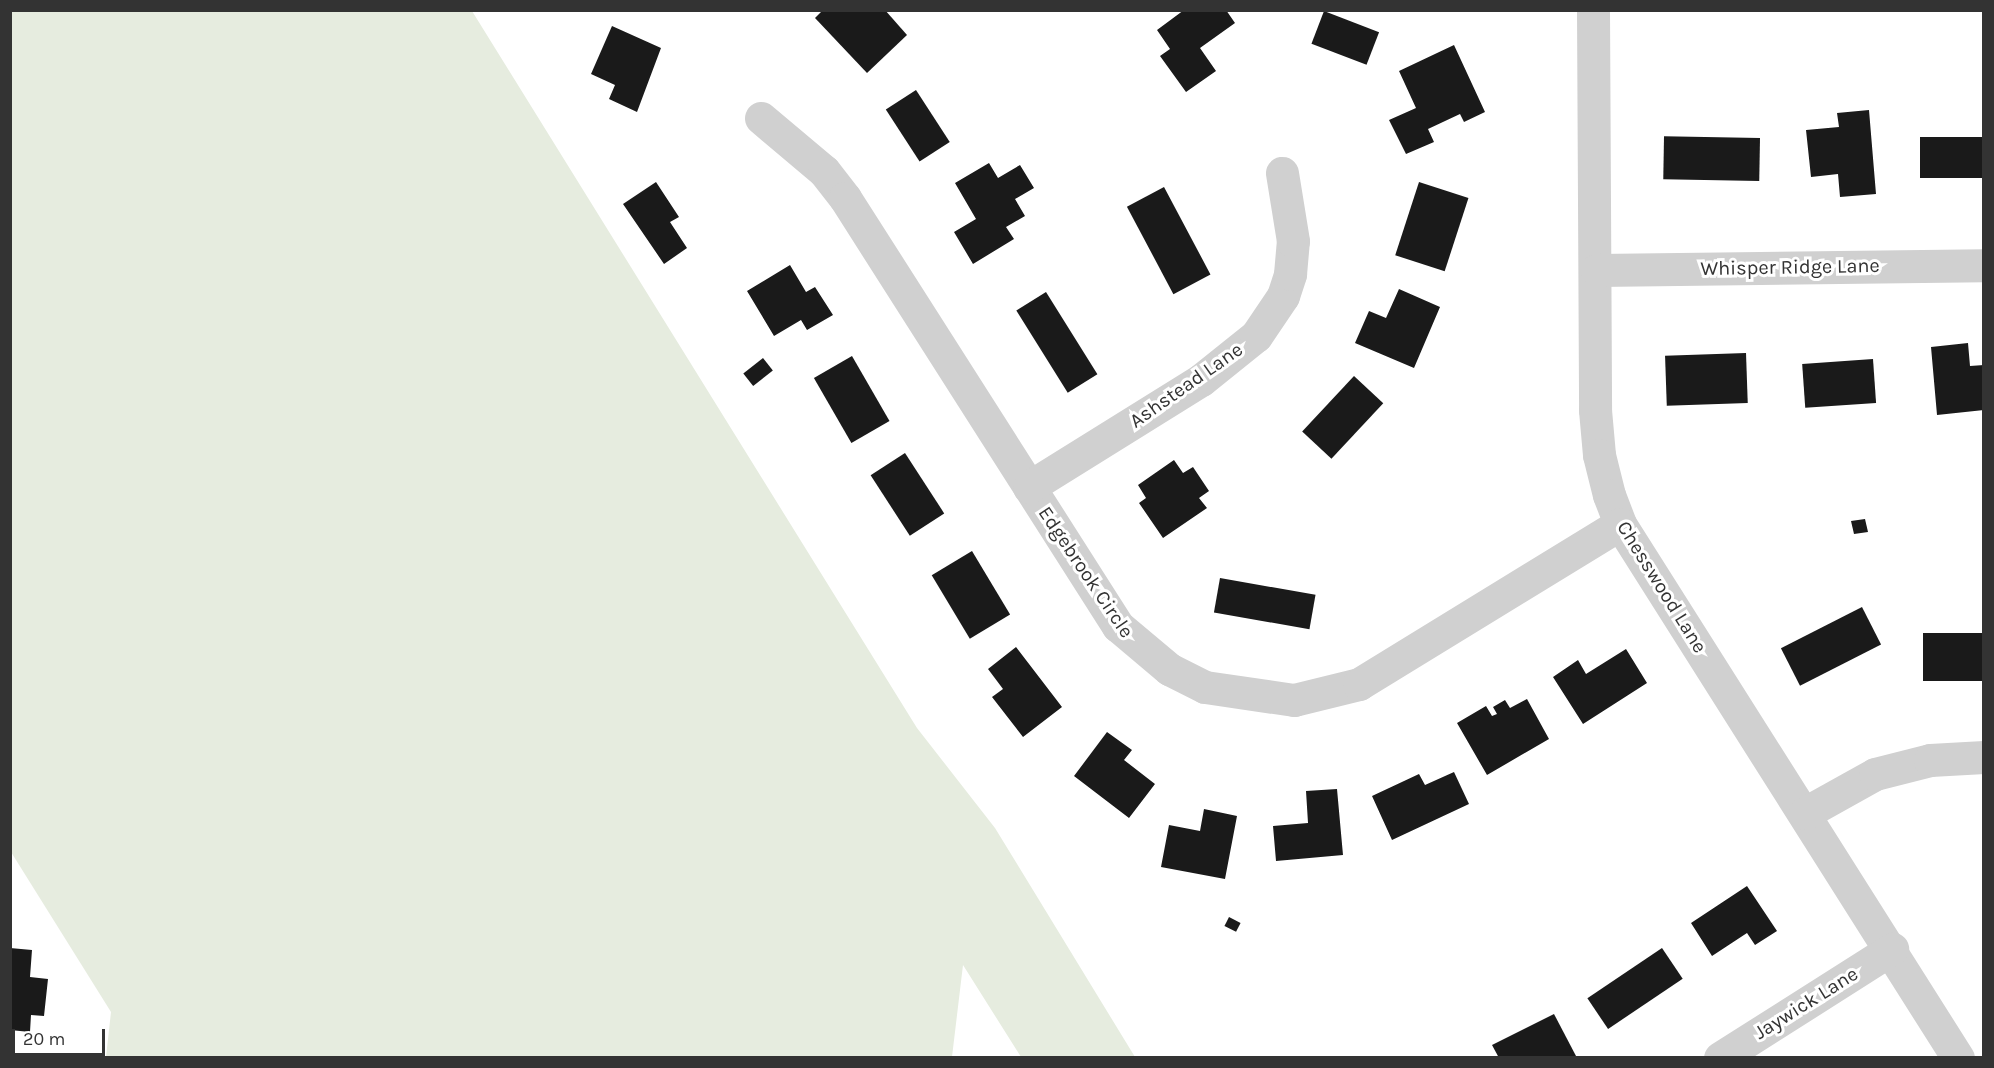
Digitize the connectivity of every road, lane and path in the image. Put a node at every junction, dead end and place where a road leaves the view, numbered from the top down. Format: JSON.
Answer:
{"nodes":[{"id":1,"x":1593,"y":10,"type":"edge"},
{"id":2,"x":761,"y":118,"type":"dead end"},
{"id":3,"x":1282,"y":173,"type":"dead end"},
{"id":4,"x":1983,"y":265,"type":"edge"},
{"id":5,"x":1597,"y":270,"type":"junction"},
{"id":6,"x":1029,"y":487,"type":"junction"},
{"id":7,"x":1620,"y":524,"type":"junction"},
{"id":8,"x":1983,"y":758,"type":"edge"},
{"id":9,"x":1805,"y":813,"type":"junction"},
{"id":10,"x":1892,"y":949,"type":"junction"},
{"id":11,"x":1720,"y":1058,"type":"edge"},
{"id":12,"x":1958,"y":1058,"type":"edge"}],
"edges":[{"from":1,"to":5,"type":"street","name":"Chesswood Lane"},
{"from":2,"to":6,"type":"street","name":"Edgebrook Circle"},
{"from":3,"to":6,"type":"street","name":"Ashstead Lane"},
{"from":4,"to":5,"type":"street","name":"Whisper Ridge Lane"},
{"from":5,"to":7,"type":"street","name":"Chesswood Lane"},
{"from":6,"to":7,"type":"street","name":"Edgebrook Circle"},
{"from":7,"to":9,"type":"street","name":"Chesswood Lane"},
{"from":8,"to":9,"type":"street"},
{"from":9,"to":10,"type":"street","name":"Chesswood Lane"},
{"from":10,"to":11,"type":"street","name":"Jaywick Lane"},
{"from":10,"to":12,"type":"street","name":"Chesswood Lane"}]}
